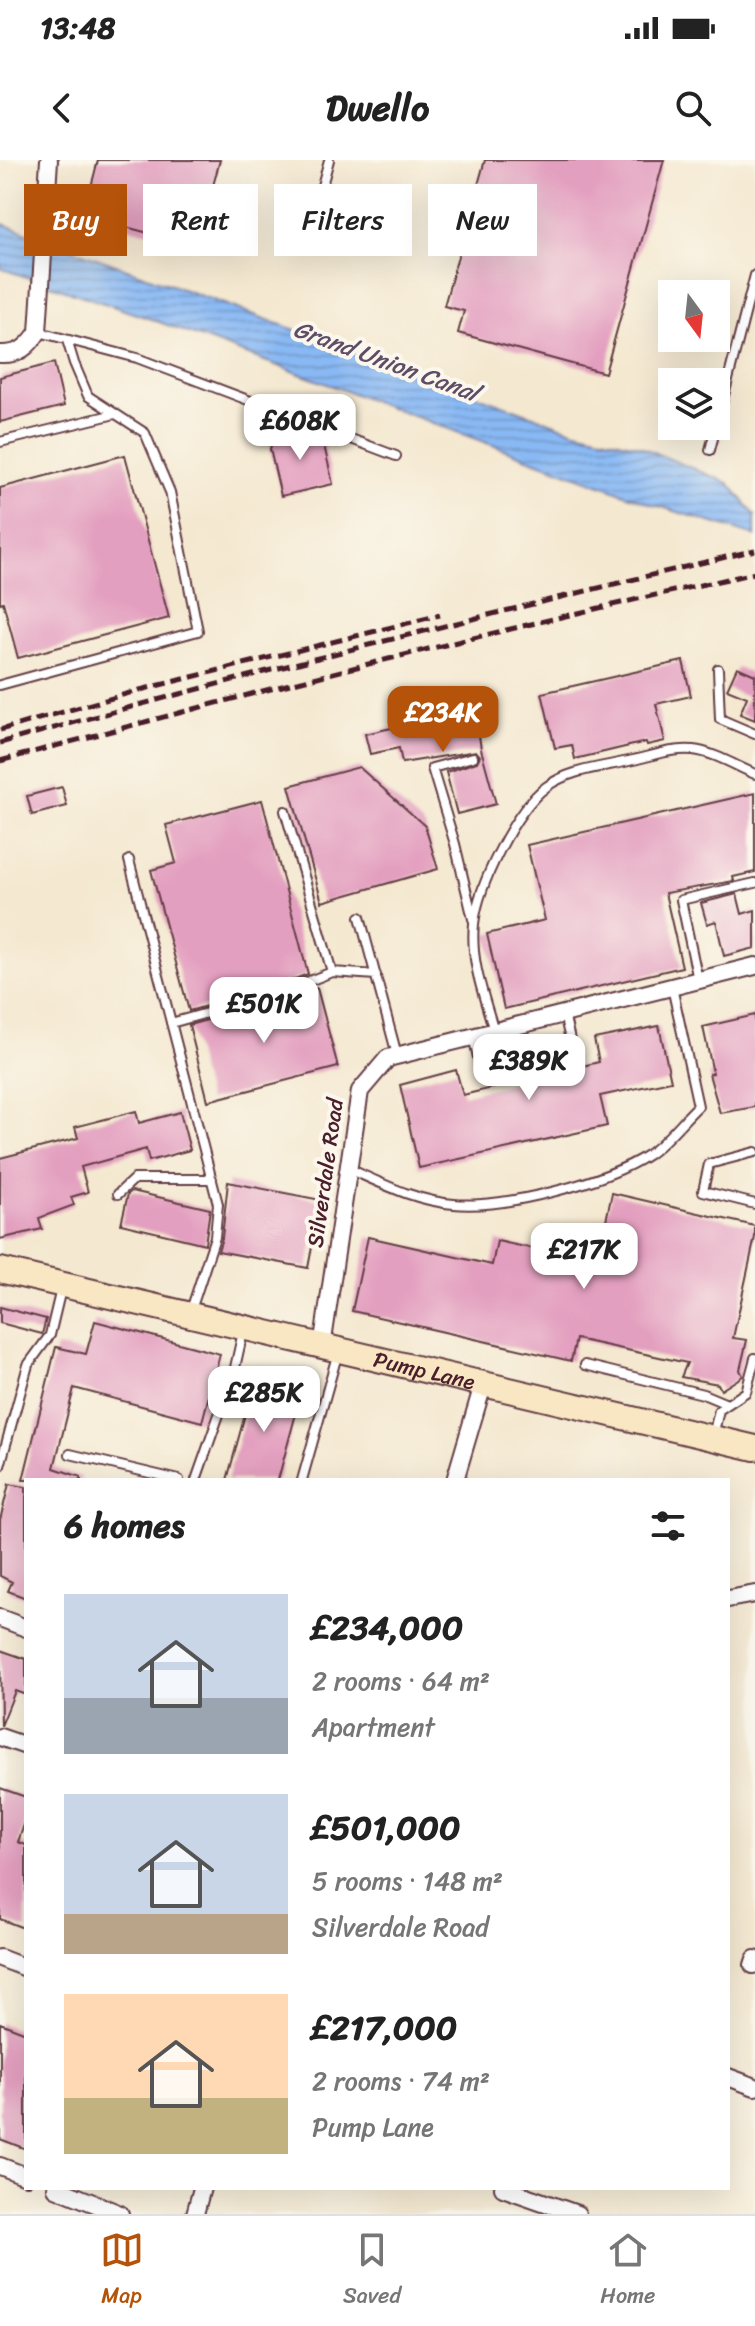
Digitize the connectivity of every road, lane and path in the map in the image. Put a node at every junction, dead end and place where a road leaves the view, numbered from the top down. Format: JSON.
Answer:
{"nodes":[{"id":1,"x":49,"y":160,"type":"edge"},
{"id":2,"x":329,"y":160,"type":"edge"},
{"id":3,"x":322,"y":184,"type":"edge"},
{"id":4,"x":755,"y":275,"type":"edge"},
{"id":5,"x":38,"y":332,"type":"junction"},
{"id":6,"x":67,"y":340,"type":"junction"},
{"id":7,"x":0,"y":354,"type":"edge"},
{"id":8,"x":115,"y":414,"type":"junction"},
{"id":9,"x":0,"y":442,"type":"edge"},
{"id":10,"x":710,"y":450,"type":"dead end"},
{"id":11,"x":396,"y":456,"type":"dead end"},
{"id":12,"x":718,"y":669,"type":"dead end"},
{"id":13,"x":0,"y":685,"type":"edge"},
{"id":14,"x":755,"y":734,"type":"edge"},
{"id":15,"x":473,"y":757,"type":"dead end"},
{"id":16,"x":755,"y":774,"type":"edge"},
{"id":17,"x":285,"y":811,"type":"dead end"},
{"id":18,"x":129,"y":860,"type":"dead end"},
{"id":19,"x":755,"y":883,"type":"edge"},
{"id":20,"x":360,"y":917,"type":"dead end"},
{"id":21,"x":474,"y":924,"type":"junction"},
{"id":22,"x":755,"y":966,"type":"edge"},
{"id":23,"x":332,"y":972,"type":"junction"},
{"id":24,"x":376,"y":975,"type":"junction"},
{"id":25,"x":698,"y":980,"type":"junction"},
{"id":26,"x":672,"y":987,"type":"junction"},
{"id":27,"x":564,"y":1013,"type":"junction"},
{"id":28,"x":171,"y":1023,"type":"junction"},
{"id":29,"x":494,"y":1031,"type":"junction"},
{"id":30,"x":473,"y":1036,"type":"junction"},
{"id":31,"x":397,"y":1055,"type":"junction"},
{"id":32,"x":755,"y":1152,"type":"edge"},
{"id":33,"x":348,"y":1169,"type":"junction"},
{"id":34,"x":212,"y":1179,"type":"junction"},
{"id":35,"x":118,"y":1194,"type":"dead end"},
{"id":36,"x":755,"y":1204,"type":"edge"},
{"id":37,"x":0,"y":1270,"type":"edge"},
{"id":38,"x":63,"y":1285,"type":"junction"},
{"id":39,"x":190,"y":1313,"type":"junction"},
{"id":40,"x":244,"y":1327,"type":"junction"},
{"id":41,"x":330,"y":1349,"type":"junction"},
{"id":42,"x":755,"y":1358,"type":"edge"},
{"id":43,"x":585,"y":1365,"type":"dead end"},
{"id":44,"x":483,"y":1385,"type":"junction"},
{"id":45,"x":727,"y":1404,"type":"junction"},
{"id":46,"x":713,"y":1437,"type":"junction"},
{"id":47,"x":755,"y":1448,"type":"edge"},
{"id":48,"x":70,"y":1454,"type":"dead end"},
{"id":49,"x":0,"y":1466,"type":"edge"},
{"id":50,"x":171,"y":1478,"type":"edge"},
{"id":51,"x":197,"y":1478,"type":"edge"},
{"id":52,"x":302,"y":1478,"type":"edge"},
{"id":53,"x":456,"y":1478,"type":"edge"},
{"id":54,"x":755,"y":1594,"type":"edge"},
{"id":55,"x":730,"y":1599,"type":"edge"},
{"id":56,"x":0,"y":1618,"type":"edge"},
{"id":57,"x":24,"y":1627,"type":"edge"},
{"id":58,"x":0,"y":1737,"type":"edge"},
{"id":59,"x":24,"y":1745,"type":"edge"},
{"id":60,"x":0,"y":1958,"type":"edge"},
{"id":61,"x":24,"y":1967,"type":"edge"},
{"id":62,"x":730,"y":2078,"type":"edge"},
{"id":63,"x":755,"y":2087,"type":"edge"},
{"id":64,"x":0,"y":2166,"type":"edge"},
{"id":65,"x":24,"y":2175,"type":"edge"},
{"id":66,"x":61,"y":2190,"type":"edge"},
{"id":67,"x":201,"y":2190,"type":"edge"},
{"id":68,"x":509,"y":2190,"type":"edge"},
{"id":69,"x":120,"y":2214,"type":"edge"},
{"id":70,"x":195,"y":2214,"type":"edge"},
{"id":71,"x":577,"y":2214,"type":"edge"}],
"edges":[{"from":1,"to":5,"type":"street"},
{"from":2,"to":3,"type":"lane"},
{"from":4,"to":10,"type":"lane"},
{"from":5,"to":6,"type":"lane"},
{"from":5,"to":7,"type":"street"},
{"from":6,"to":8,"type":"lane"},
{"from":6,"to":11,"type":"lane"},
{"from":8,"to":9,"type":"lane"},
{"from":8,"to":13,"type":"lane"},
{"from":12,"to":14,"type":"lane"},
{"from":15,"to":21,"type":"lane"},
{"from":16,"to":21,"type":"lane"},
{"from":17,"to":23,"type":"lane"},
{"from":18,"to":28,"type":"lane"},
{"from":19,"to":25,"type":"lane"},
{"from":20,"to":24,"type":"lane"},
{"from":21,"to":29,"type":"lane"},
{"from":22,"to":25,"type":"street","name":"Silverdale Road"},
{"from":23,"to":24,"type":"lane"},
{"from":23,"to":28,"type":"lane"},
{"from":24,"to":31,"type":"lane"},
{"from":25,"to":26,"type":"street","name":"Silverdale Road"},
{"from":26,"to":27,"type":"street","name":"Silverdale Road"},
{"from":26,"to":33,"type":"lane"},
{"from":27,"to":29,"type":"street","name":"Silverdale Road"},
{"from":27,"to":30,"type":"lane"},
{"from":28,"to":34,"type":"lane"},
{"from":29,"to":30,"type":"street","name":"Silverdale Road"},
{"from":30,"to":31,"type":"street","name":"Silverdale Road"},
{"from":31,"to":33,"type":"street","name":"Silverdale Road"},
{"from":32,"to":36,"type":"lane"},
{"from":33,"to":41,"type":"street","name":"Silverdale Road"},
{"from":34,"to":35,"type":"lane"},
{"from":34,"to":39,"type":"lane"},
{"from":37,"to":38,"type":"street","name":"Pump Lane"},
{"from":38,"to":39,"type":"street","name":"Pump Lane"},
{"from":38,"to":49,"type":"lane"},
{"from":39,"to":40,"type":"street","name":"Pump Lane"},
{"from":40,"to":41,"type":"street","name":"Pump Lane"},
{"from":40,"to":51,"type":"lane"},
{"from":41,"to":44,"type":"street","name":"Pump Lane"},
{"from":41,"to":52,"type":"lane"},
{"from":42,"to":45,"type":"lane"},
{"from":43,"to":45,"type":"lane"},
{"from":44,"to":46,"type":"street","name":"Pump Lane"},
{"from":44,"to":53,"type":"street"},
{"from":45,"to":46,"type":"lane"},
{"from":46,"to":47,"type":"street","name":"Pump Lane"},
{"from":48,"to":50,"type":"lane"},
{"from":54,"to":55,"type":"street"},
{"from":56,"to":57,"type":"street"},
{"from":58,"to":59,"type":"street"},
{"from":60,"to":61,"type":"street"},
{"from":62,"to":63,"type":"street"},
{"from":64,"to":65,"type":"street"},
{"from":66,"to":69,"type":"street"},
{"from":67,"to":70,"type":"street"},
{"from":68,"to":71,"type":"street"}]}
